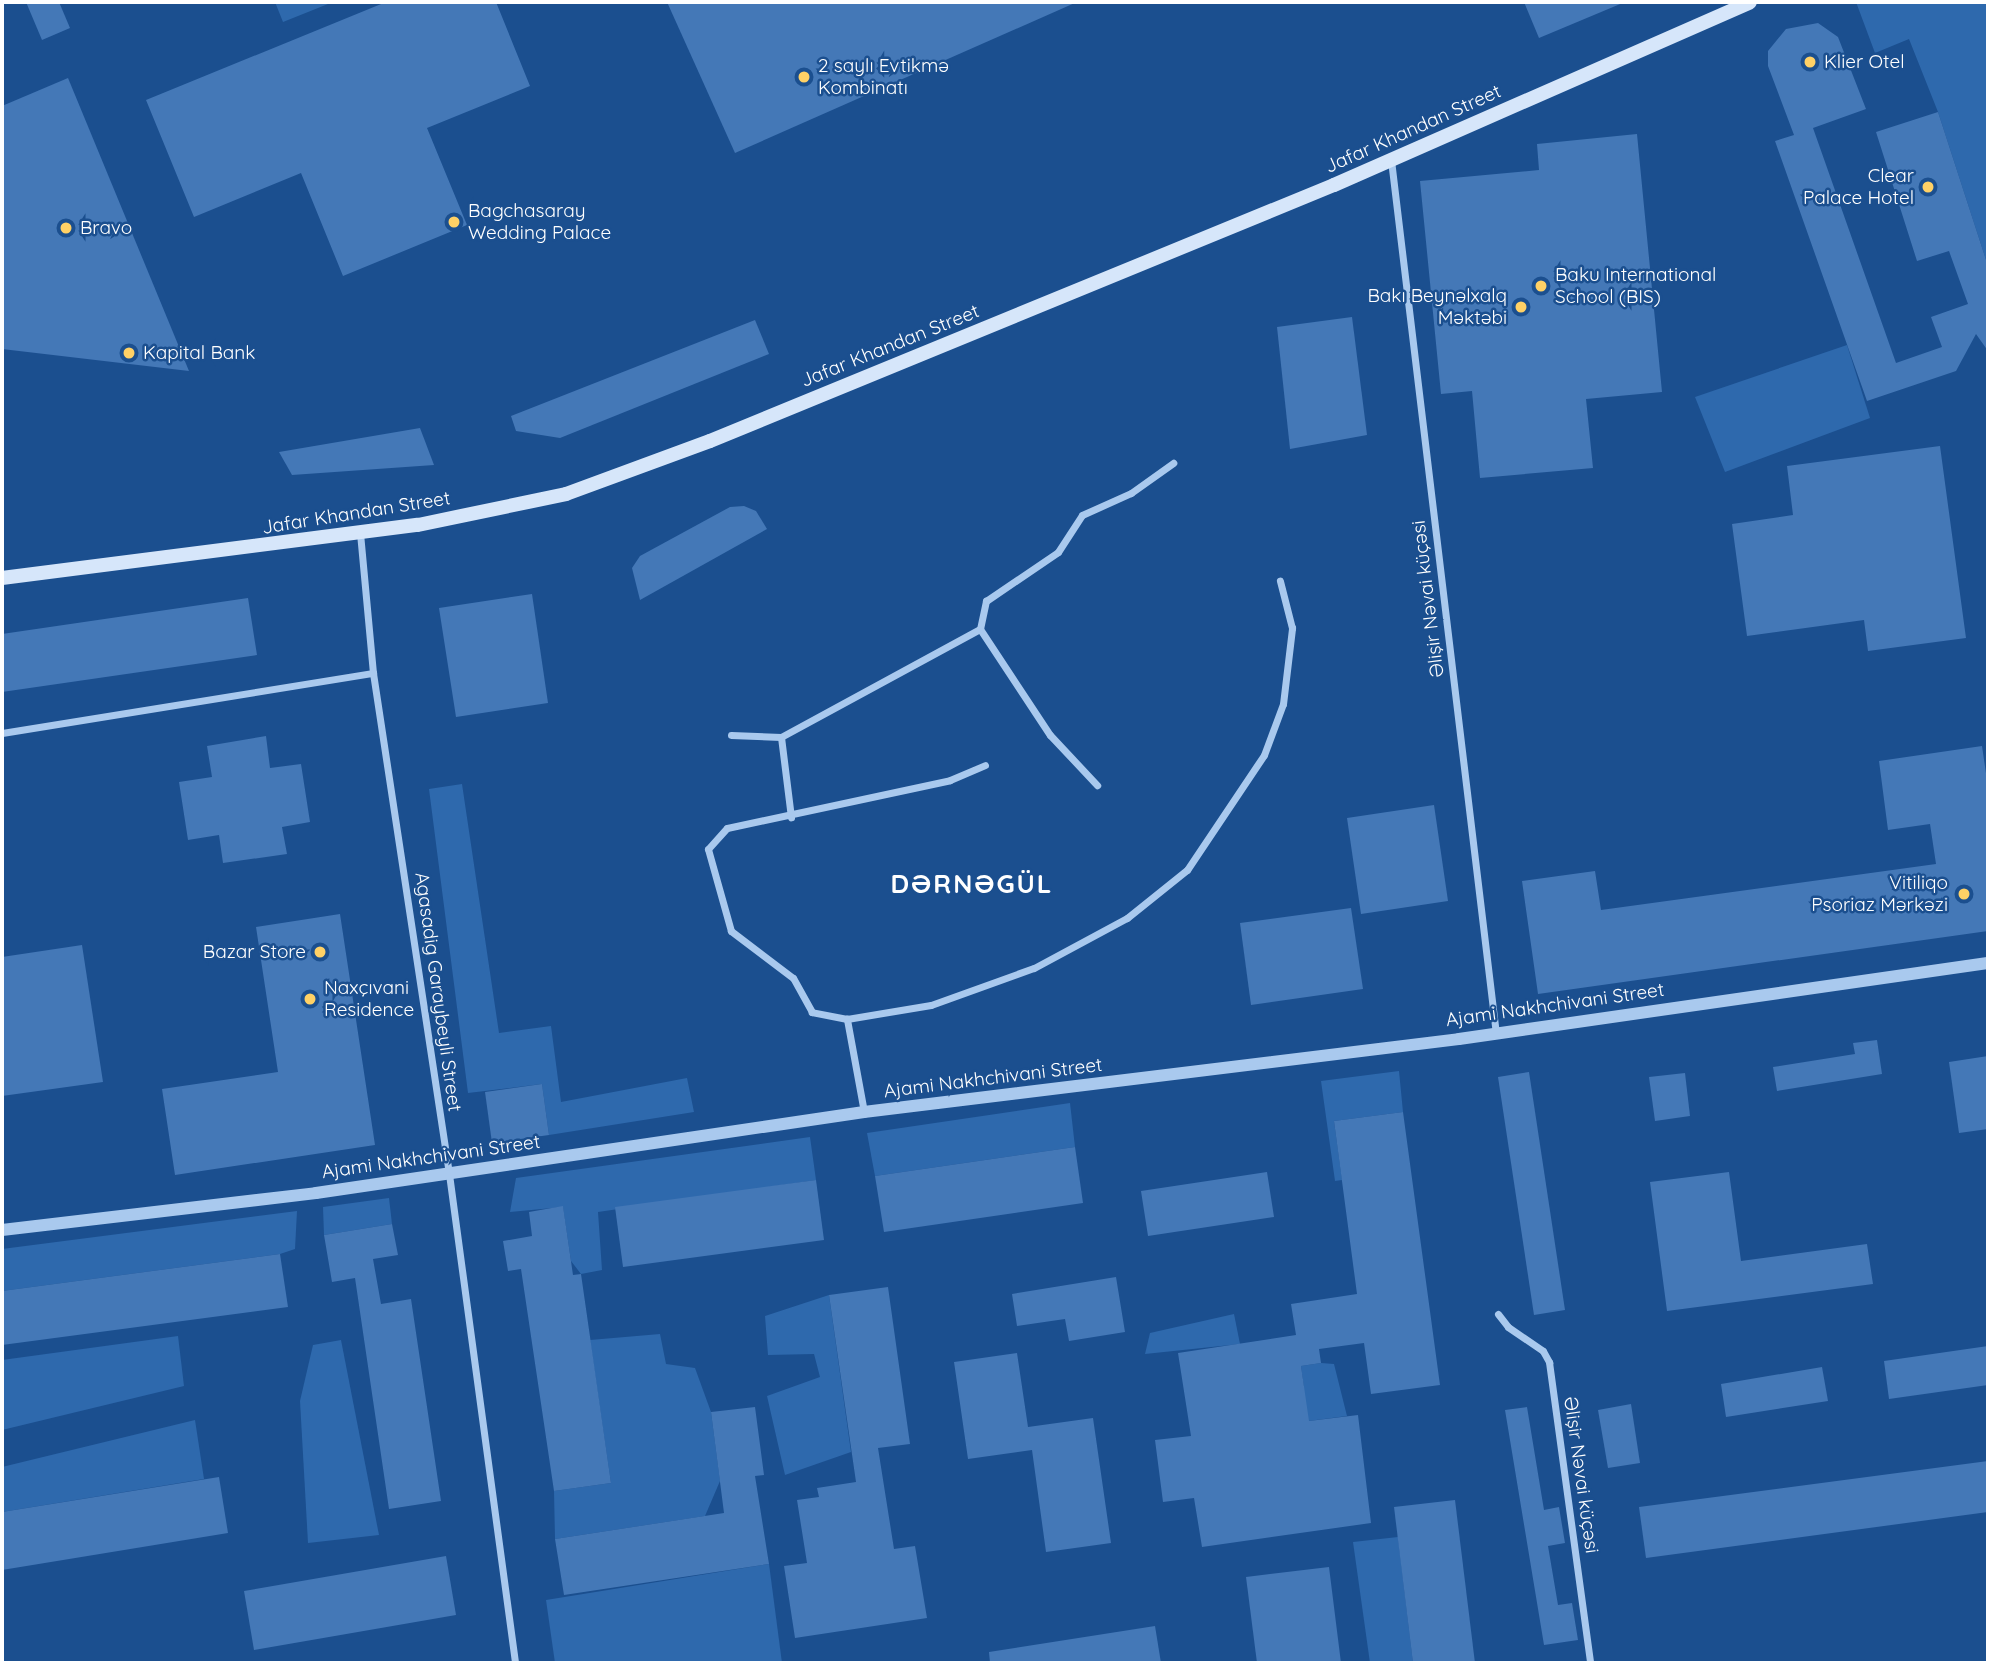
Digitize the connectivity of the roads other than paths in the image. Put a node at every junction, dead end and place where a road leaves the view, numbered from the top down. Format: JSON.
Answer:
{"nodes":[{"id":1,"x":1750,"y":2,"type":"edge"},
{"id":2,"x":1391,"y":160,"type":"junction"},
{"id":3,"x":1173,"y":463,"type":"dead end"},
{"id":4,"x":360,"y":533,"type":"junction"},
{"id":5,"x":2,"y":578,"type":"edge"},
{"id":6,"x":1280,"y":580,"type":"dead end"},
{"id":7,"x":980,"y":629,"type":"junction"},
{"id":8,"x":373,"y":673,"type":"junction"},
{"id":9,"x":2,"y":733,"type":"edge"},
{"id":10,"x":731,"y":735,"type":"dead end"},
{"id":11,"x":781,"y":737,"type":"junction"},
{"id":12,"x":985,"y":765,"type":"dead end"},
{"id":13,"x":1097,"y":785,"type":"dead end"},
{"id":14,"x":791,"y":817,"type":"junction"},
{"id":15,"x":1988,"y":963,"type":"edge"},
{"id":16,"x":847,"y":1019,"type":"junction"},
{"id":17,"x":1496,"y":1034,"type":"junction"},
{"id":18,"x":864,"y":1112,"type":"junction"},
{"id":19,"x":449,"y":1174,"type":"junction"},
{"id":20,"x":2,"y":1230,"type":"edge"},
{"id":21,"x":1498,"y":1314,"type":"dead end"},
{"id":22,"x":515,"y":1663,"type":"edge"},
{"id":23,"x":1590,"y":1663,"type":"edge"}],
"edges":[{"from":1,"to":2,"type":"main road","name":"Jafar Khandan Street"},
{"from":2,"to":4,"type":"main road","name":"Jafar Khandan Street"},
{"from":2,"to":17,"type":"street","name":"Əlişir Nəvai küçəsi"},
{"from":3,"to":7,"type":"street"},
{"from":4,"to":5,"type":"main road","name":"Jafar Khandan Street"},
{"from":4,"to":8,"type":"street","name":"Agasadig Garaybeyli Street"},
{"from":6,"to":16,"type":"street"},
{"from":7,"to":11,"type":"street"},
{"from":7,"to":13,"type":"street"},
{"from":8,"to":9,"type":"street"},
{"from":8,"to":19,"type":"street","name":"Agasadig Garaybeyli Street"},
{"from":10,"to":11,"type":"street"},
{"from":11,"to":14,"type":"street"},
{"from":12,"to":14,"type":"street"},
{"from":14,"to":16,"type":"street"},
{"from":15,"to":17,"type":"street","name":"Ajami Nakhchivani Street"},
{"from":16,"to":18,"type":"street"},
{"from":17,"to":18,"type":"street","name":"Ajami Nakhchivani Street"},
{"from":18,"to":19,"type":"street","name":"Ajami Nakhchivani Street"},
{"from":19,"to":20,"type":"street","name":"Ajami Nakhchivani Street"},
{"from":19,"to":22,"type":"street","name":"Agasadig Garaybeyli Street"},
{"from":21,"to":23,"type":"street","name":"Əlişir Nəvai küçəsi"}]}
